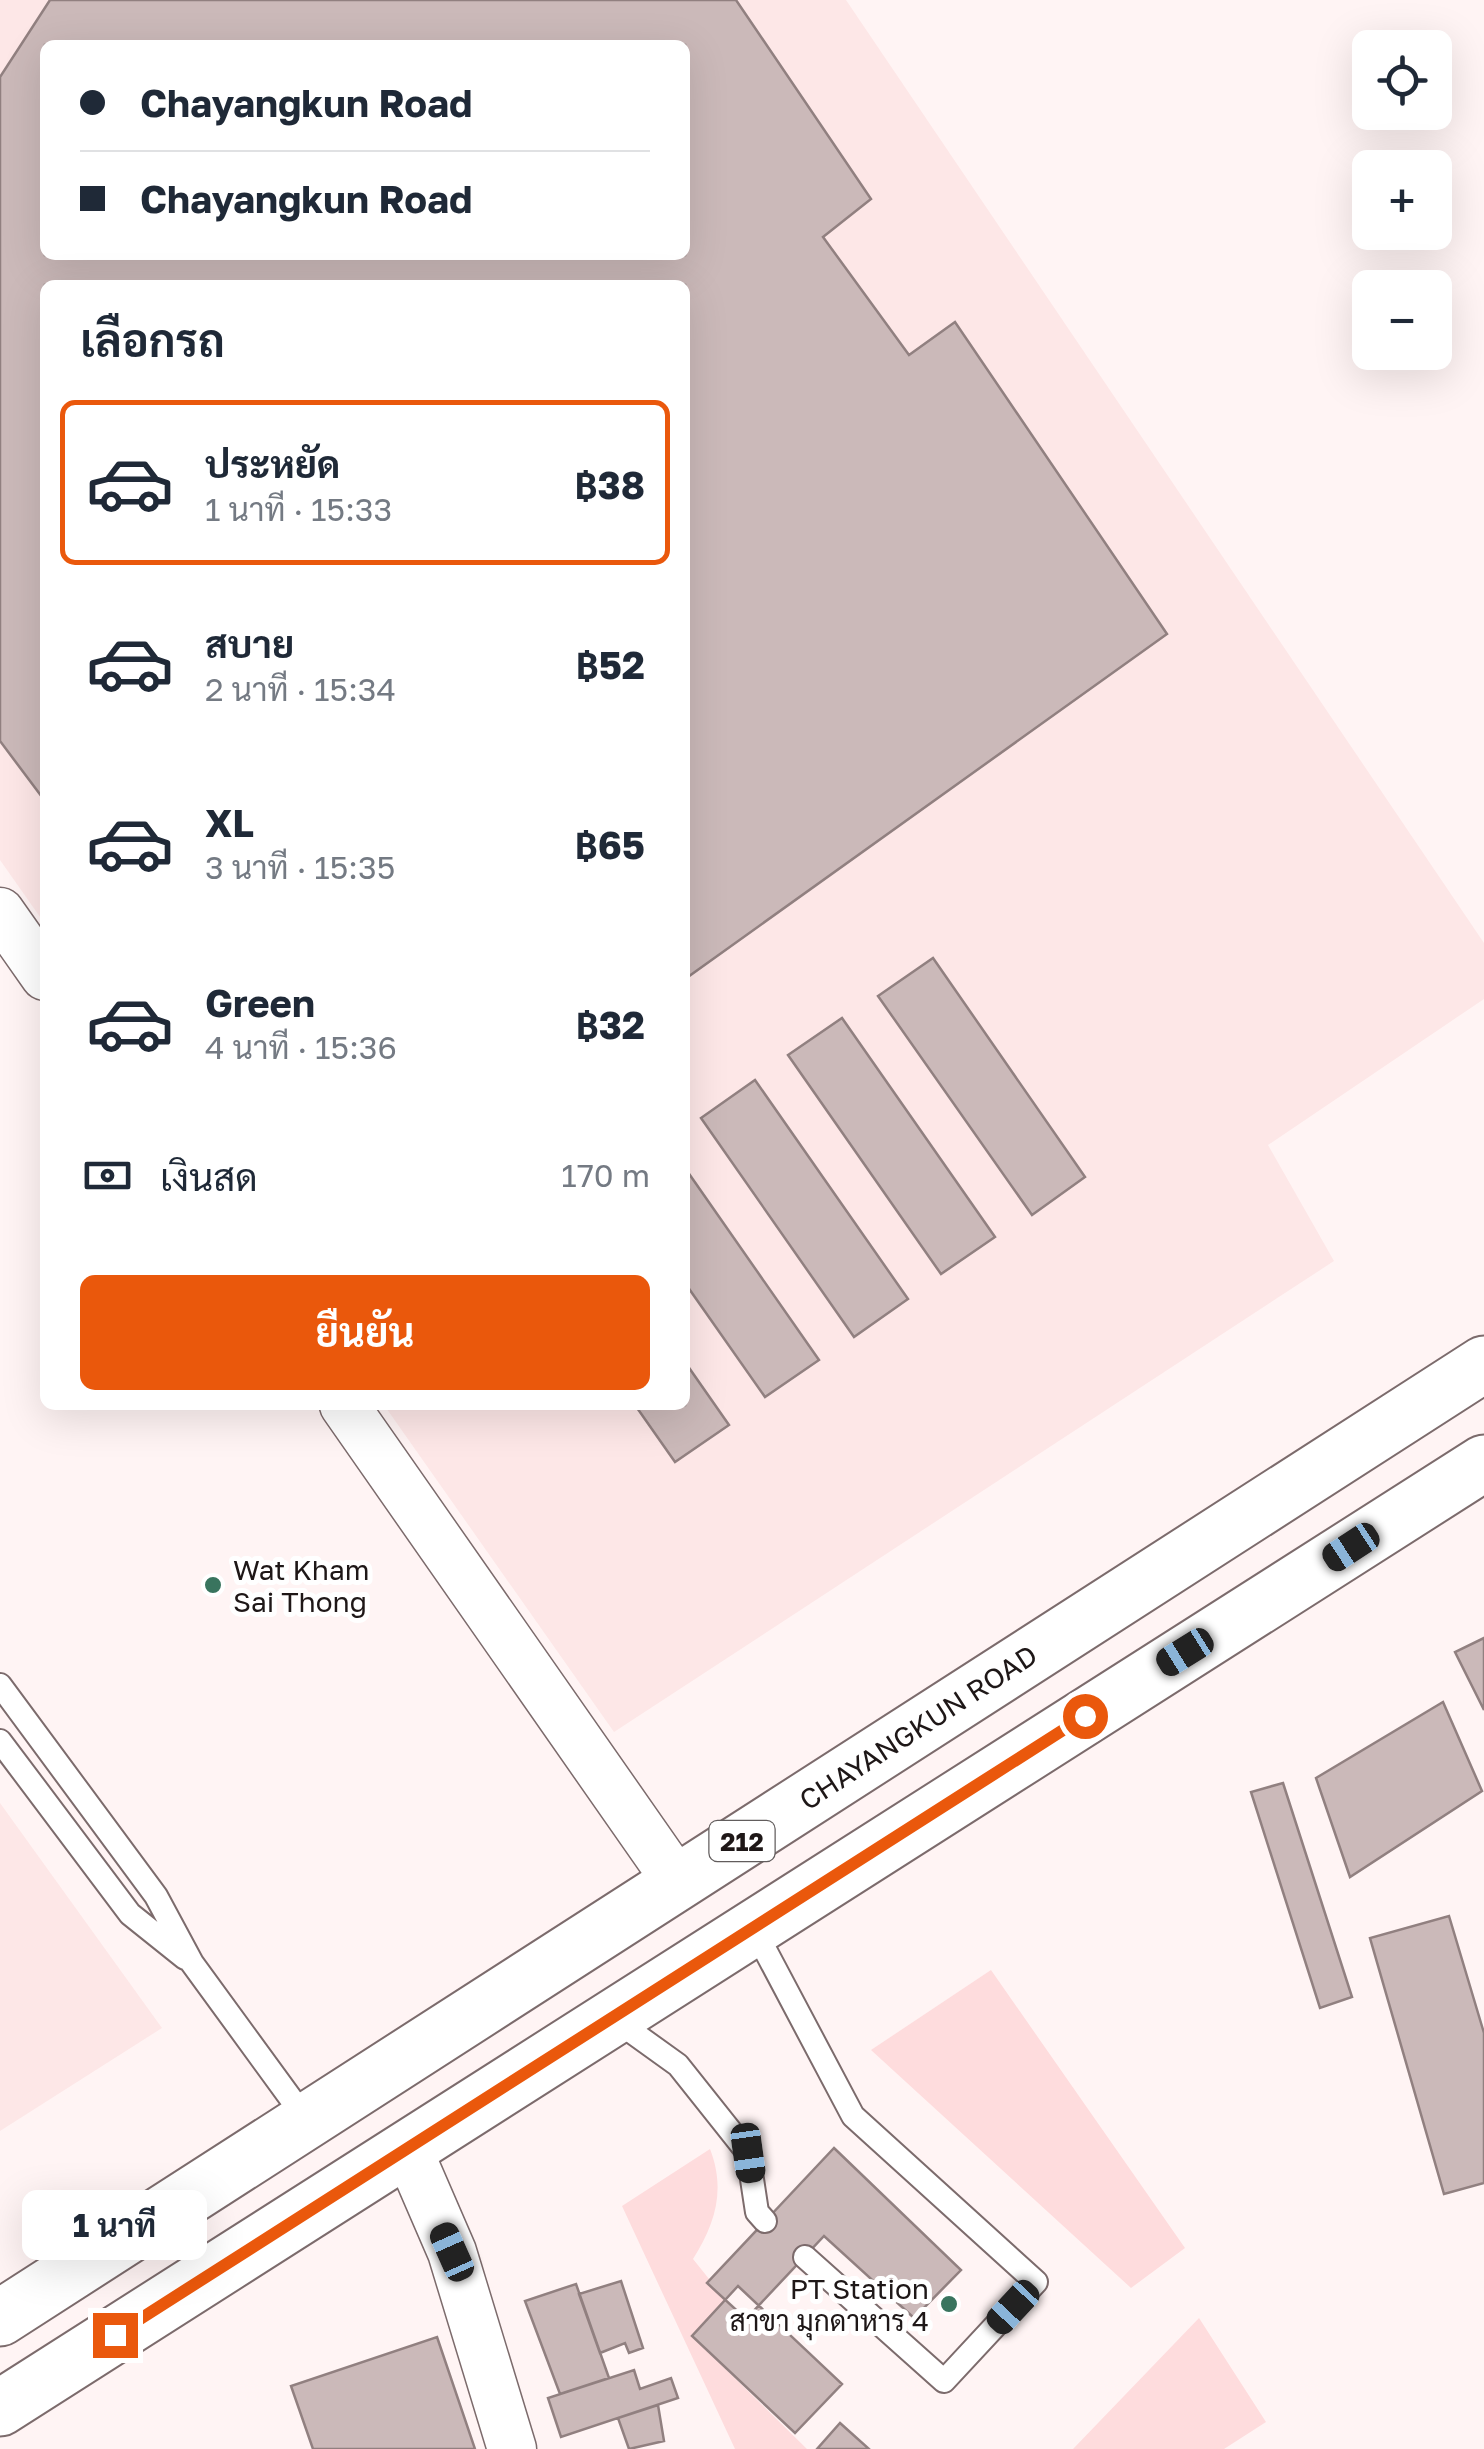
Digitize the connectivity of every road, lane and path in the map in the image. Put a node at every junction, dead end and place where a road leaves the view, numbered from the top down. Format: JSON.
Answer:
{"nodes":[{"id":1,"x":0,"y":912,"type":"edge"},
{"id":2,"x":40,"y":969,"type":"edge"},
{"id":3,"x":1484,"y":1364,"type":"edge"},
{"id":4,"x":347,"y":1410,"type":"edge"},
{"id":5,"x":1484,"y":1463,"type":"edge"},
{"id":6,"x":0,"y":1685,"type":"edge"},
{"id":7,"x":0,"y":1741,"type":"edge"},
{"id":8,"x":678,"y":1883,"type":"junction"},
{"id":9,"x":753,"y":1926,"type":"junction"},
{"id":10,"x":192,"y":1963,"type":"junction"},
{"id":11,"x":612,"y":2017,"type":"junction"},
{"id":12,"x":308,"y":2122,"type":"junction"},
{"id":13,"x":407,"y":2148,"type":"junction"},
{"id":14,"x":765,"y":2222,"type":"dead end"},
{"id":15,"x":804,"y":2257,"type":"dead end"},
{"id":16,"x":0,"y":2318,"type":"edge"},
{"id":17,"x":0,"y":2408,"type":"edge"},
{"id":18,"x":512,"y":2449,"type":"edge"}],
"edges":[{"from":1,"to":2,"type":"street"},
{"from":3,"to":8,"type":"main road","name":"CHAYANGKUN ROAD","number":"212"},
{"from":4,"to":8,"type":"street"},
{"from":5,"to":9,"type":"main road"},
{"from":6,"to":10,"type":"lane"},
{"from":7,"to":10,"type":"lane"},
{"from":8,"to":12,"type":"main road","name":"CHAYANGKUN ROAD","number":"212"},
{"from":9,"to":11,"type":"main road"},
{"from":9,"to":15,"type":"lane"},
{"from":10,"to":12,"type":"lane"},
{"from":11,"to":13,"type":"main road"},
{"from":11,"to":14,"type":"lane"},
{"from":12,"to":16,"type":"main road","name":"CHAYANGKUN ROAD","number":"212"},
{"from":13,"to":17,"type":"main road"},
{"from":13,"to":18,"type":"street"}]}
